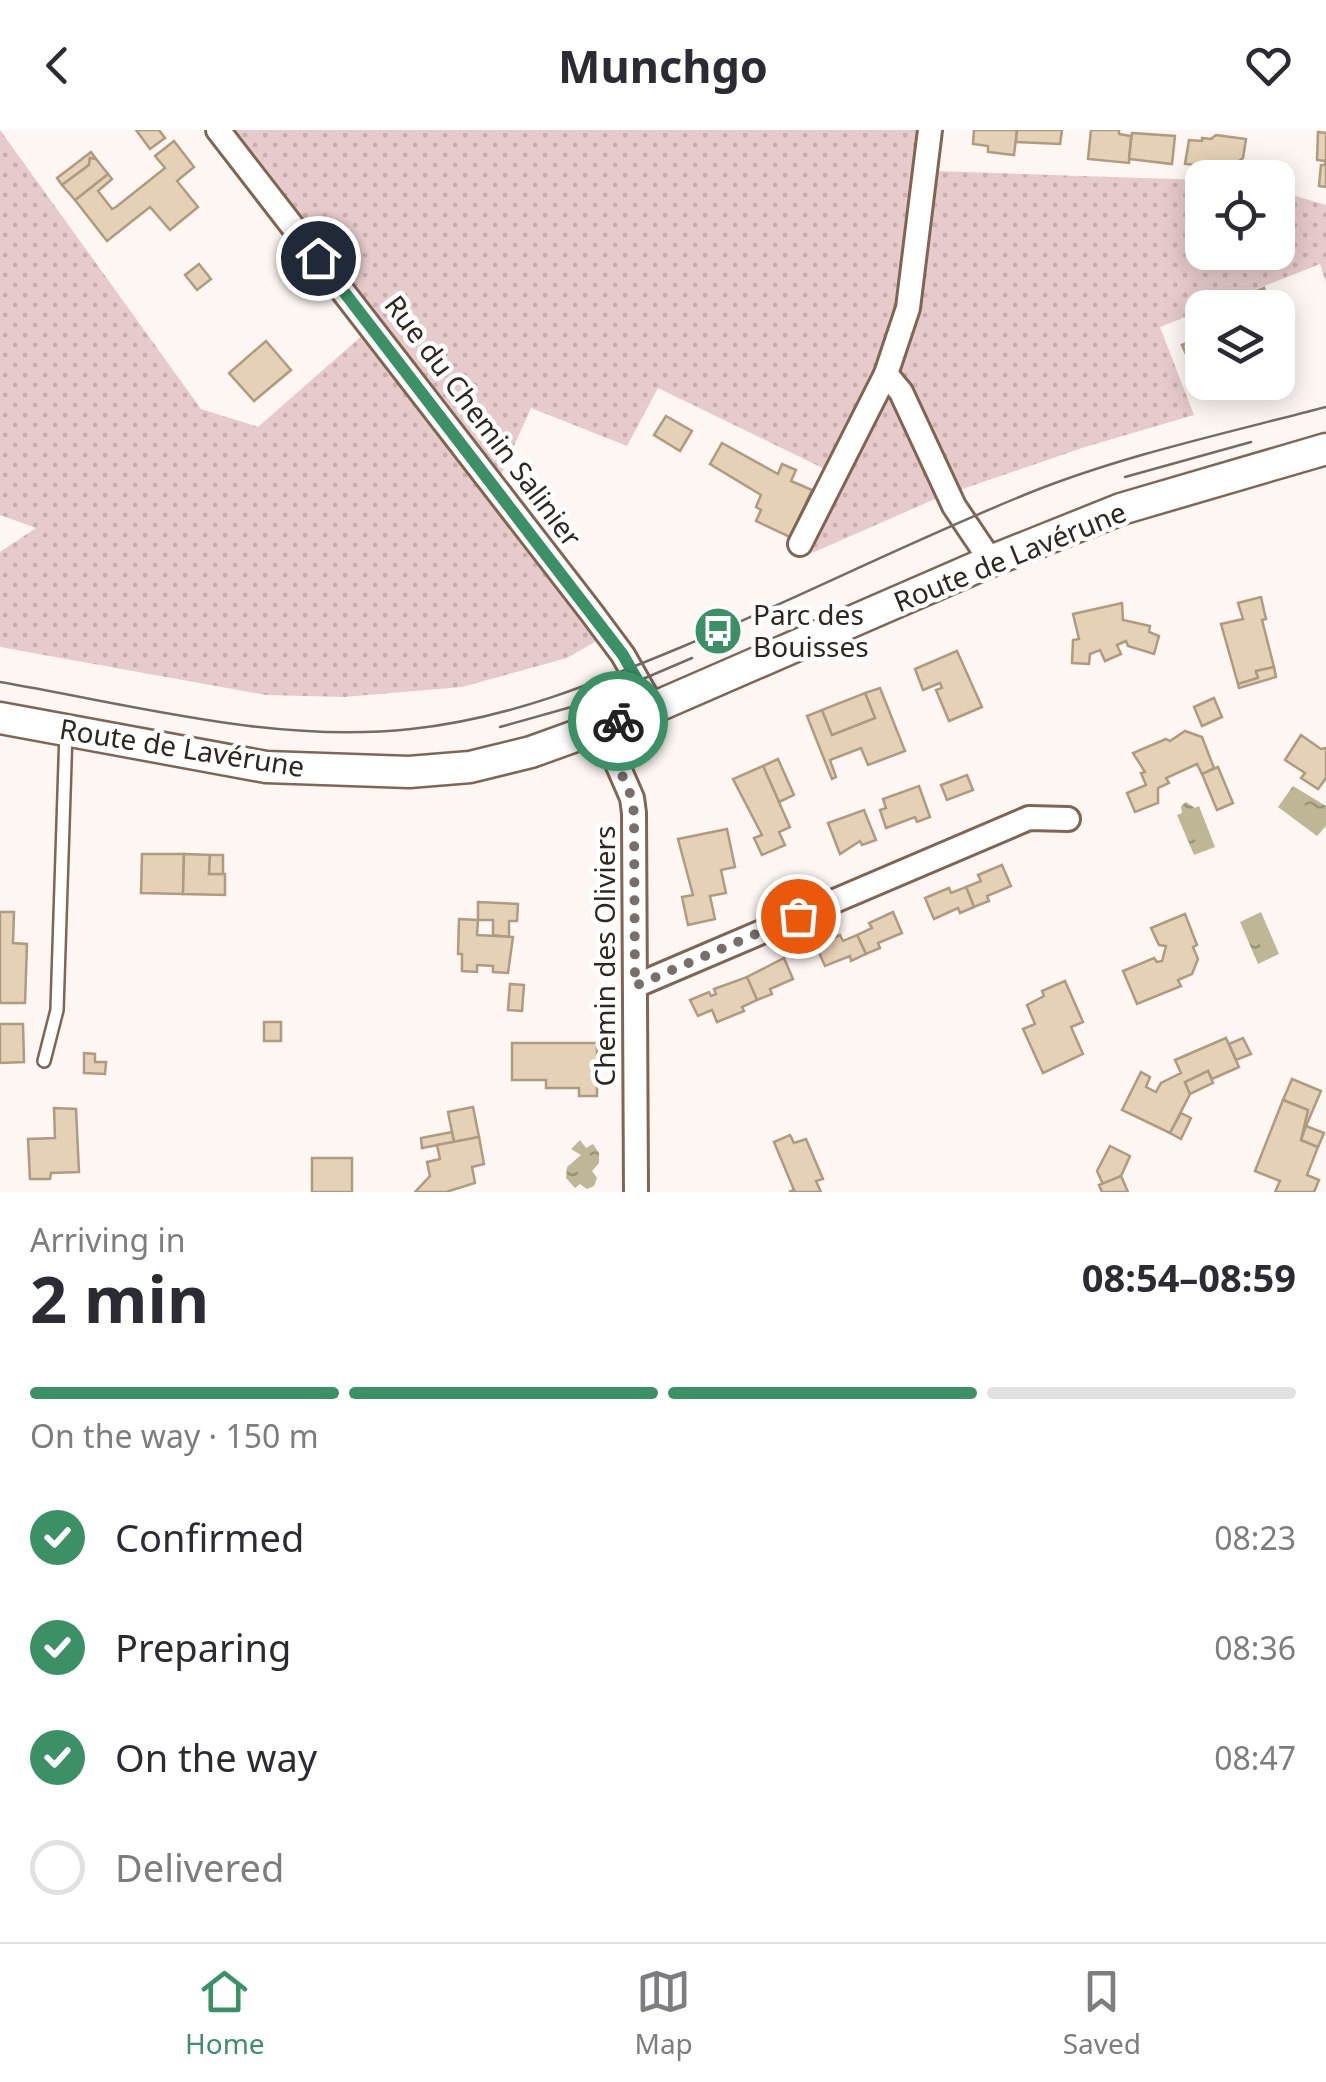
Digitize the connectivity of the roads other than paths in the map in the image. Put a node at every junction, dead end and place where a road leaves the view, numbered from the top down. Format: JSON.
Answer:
{"nodes":[{"id":1,"x":218,"y":130,"type":"edge"},
{"id":2,"x":930,"y":130,"type":"edge"},
{"id":3,"x":886,"y":374,"type":"junction"},
{"id":4,"x":1326,"y":448,"type":"edge"},
{"id":5,"x":800,"y":544,"type":"dead end"},
{"id":6,"x":991,"y":561,"type":"junction"},
{"id":7,"x":653,"y":708,"type":"junction"},
{"id":8,"x":0,"y":718,"type":"edge"},
{"id":9,"x":601,"y":727,"type":"junction"},
{"id":10,"x":66,"y":731,"type":"junction"},
{"id":11,"x":1068,"y":819,"type":"dead end"},
{"id":12,"x":635,"y":986,"type":"junction"},
{"id":13,"x":44,"y":1061,"type":"dead end"},
{"id":14,"x":636,"y":1192,"type":"edge"}],
"edges":[{"from":1,"to":7,"type":"street","name":"Rue du Chemin Salinier"},
{"from":2,"to":3,"type":"street"},
{"from":3,"to":5,"type":"street"},
{"from":3,"to":6,"type":"street"},
{"from":4,"to":6,"type":"main road","name":"Route de Lavérune"},
{"from":6,"to":7,"type":"main road","name":"Route de Lavérune"},
{"from":7,"to":9,"type":"main road","name":"Route de Lavérune"},
{"from":8,"to":10,"type":"main road","name":"Route de Lavérune"},
{"from":9,"to":10,"type":"main road","name":"Route de Lavérune"},
{"from":9,"to":12,"type":"street","name":"Chemin des Oliviers"},
{"from":10,"to":13,"type":"lane"},
{"from":11,"to":12,"type":"street"},
{"from":12,"to":14,"type":"street","name":"Chemin des Oliviers"}]}
